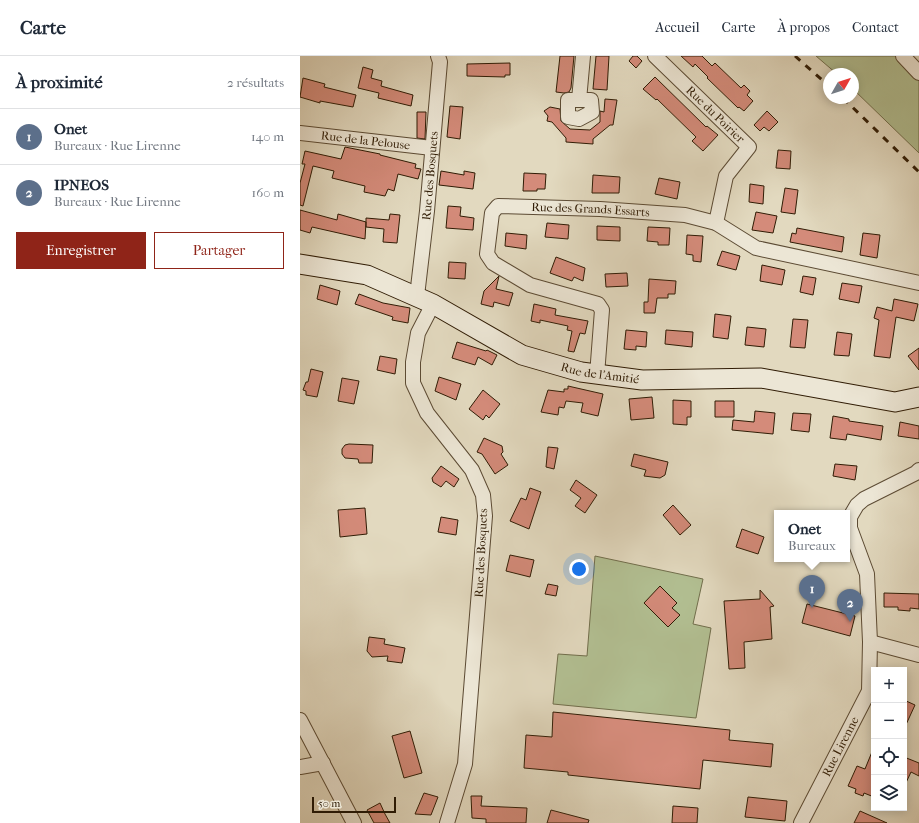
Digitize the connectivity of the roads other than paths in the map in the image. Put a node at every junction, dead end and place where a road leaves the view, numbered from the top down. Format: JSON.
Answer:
{"nodes":[{"id":1,"x":438,"y":56,"type":"edge"},
{"id":2,"x":583,"y":56,"type":"edge"},
{"id":3,"x":655,"y":56,"type":"edge"},
{"id":4,"x":903,"y":56,"type":"edge"},
{"id":5,"x":919,"y":73,"type":"edge"},
{"id":6,"x":579,"y":100,"type":"dead end"},
{"id":7,"x":300,"y":133,"type":"edge"},
{"id":8,"x":432,"y":148,"type":"junction"},
{"id":9,"x":716,"y":223,"type":"junction"},
{"id":10,"x":300,"y":264,"type":"edge"},
{"id":11,"x":919,"y":283,"type":"edge"},
{"id":12,"x":425,"y":300,"type":"junction"},
{"id":13,"x":597,"y":375,"type":"junction"},
{"id":14,"x":919,"y":398,"type":"edge"},
{"id":15,"x":919,"y":470,"type":"edge"},
{"id":16,"x":870,"y":642,"type":"junction"},
{"id":17,"x":919,"y":655,"type":"edge"},
{"id":18,"x":300,"y":720,"type":"edge"},
{"id":19,"x":323,"y":763,"type":"junction"},
{"id":20,"x":300,"y":767,"type":"edge"},
{"id":21,"x":354,"y":823,"type":"edge"},
{"id":22,"x":447,"y":823,"type":"edge"},
{"id":23,"x":801,"y":823,"type":"edge"}],
"edges":[{"from":1,"to":8,"type":"street","name":"Rue des Bosquets"},
{"from":2,"to":6,"type":"street"},
{"from":3,"to":9,"type":"street","name":"Rue du Poirier"},
{"from":4,"to":5,"type":"street"},
{"from":7,"to":8,"type":"street","name":"Rue de la Pelouse"},
{"from":8,"to":12,"type":"street","name":"Rue des Bosquets"},
{"from":9,"to":11,"type":"street","name":"Rue des Grands Essarts"},
{"from":9,"to":13,"type":"street","name":"Rue des Grands Essarts"},
{"from":10,"to":12,"type":"street","name":"Rue de l'Amitié"},
{"from":12,"to":13,"type":"street","name":"Rue de l'Amitié"},
{"from":12,"to":22,"type":"street","name":"Rue des Bosquets"},
{"from":13,"to":14,"type":"street","name":"Rue de l'Amitié"},
{"from":15,"to":16,"type":"street","name":"Rue Lirenne"},
{"from":16,"to":17,"type":"street"},
{"from":16,"to":23,"type":"street","name":"Rue Lirenne"},
{"from":18,"to":19,"type":"street"},
{"from":19,"to":20,"type":"street"},
{"from":19,"to":21,"type":"street"}]}
